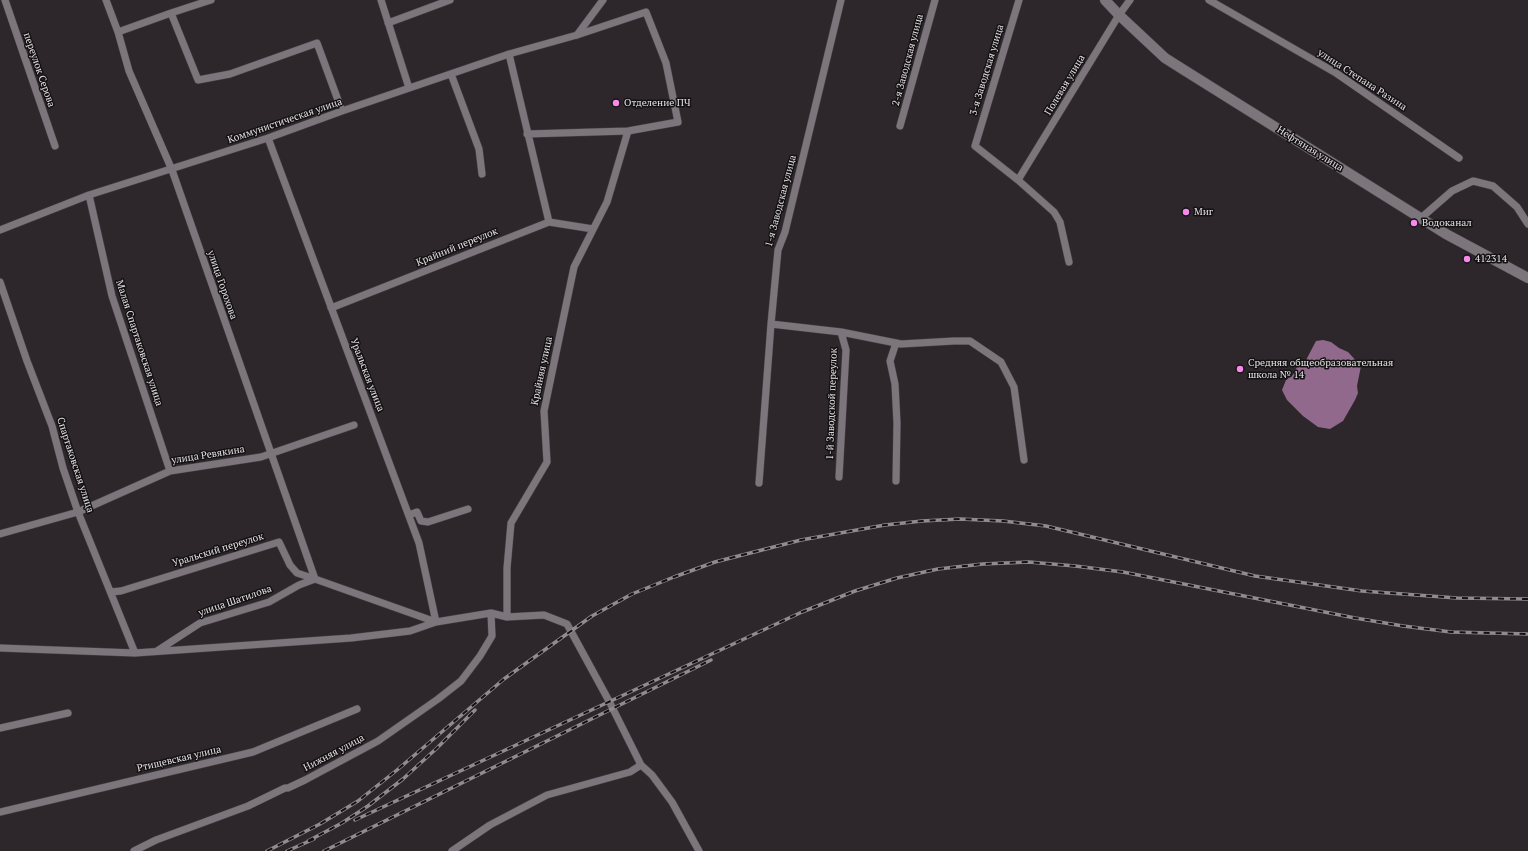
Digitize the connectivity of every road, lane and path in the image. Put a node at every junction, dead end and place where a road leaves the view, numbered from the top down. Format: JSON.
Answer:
{"nodes":[{"id":1,"x":5,"y":0,"type":"edge"},
{"id":2,"x":106,"y":0,"type":"edge"},
{"id":3,"x":211,"y":0,"type":"edge"},
{"id":4,"x":381,"y":0,"type":"edge"},
{"id":5,"x":450,"y":0,"type":"edge"},
{"id":6,"x":603,"y":0,"type":"edge"},
{"id":7,"x":841,"y":0,"type":"edge"},
{"id":8,"x":935,"y":0,"type":"edge"},
{"id":9,"x":1019,"y":0,"type":"edge"},
{"id":10,"x":1105,"y":0,"type":"edge"},
{"id":11,"x":1130,"y":0,"type":"edge"},
{"id":12,"x":1209,"y":0,"type":"edge"},
{"id":13,"x":171,"y":12,"type":"junction"},
{"id":14,"x":1119,"y":15,"type":"junction"},
{"id":15,"x":388,"y":23,"type":"junction"},
{"id":16,"x":118,"y":32,"type":"junction"},
{"id":17,"x":577,"y":35,"type":"junction"},
{"id":18,"x":509,"y":54,"type":"junction"},
{"id":19,"x":451,"y":74,"type":"junction"},
{"id":20,"x":409,"y":88,"type":"junction"},
{"id":21,"x":342,"y":111,"type":"junction"},
{"id":22,"x":900,"y":126,"type":"dead end"},
{"id":23,"x":628,"y":131,"type":"junction"},
{"id":24,"x":528,"y":134,"type":"junction"},
{"id":25,"x":268,"y":138,"type":"junction"},
{"id":26,"x":55,"y":146,"type":"dead end"},
{"id":27,"x":1459,"y":158,"type":"dead end"},
{"id":28,"x":172,"y":170,"type":"junction"},
{"id":29,"x":482,"y":174,"type":"dead end"},
{"id":30,"x":1018,"y":180,"type":"junction"},
{"id":31,"x":89,"y":195,"type":"junction"},
{"id":32,"x":1421,"y":218,"type":"junction"},
{"id":33,"x":549,"y":222,"type":"junction"},
{"id":34,"x":1528,"y":224,"type":"edge"},
{"id":35,"x":593,"y":229,"type":"junction"},
{"id":36,"x":0,"y":230,"type":"edge"},
{"id":37,"x":1069,"y":262,"type":"dead end"},
{"id":38,"x":1528,"y":278,"type":"edge"},
{"id":39,"x":0,"y":282,"type":"edge"},
{"id":40,"x":331,"y":308,"type":"junction"},
{"id":41,"x":771,"y":324,"type":"junction"},
{"id":42,"x":841,"y":332,"type":"junction"},
{"id":43,"x":896,"y":343,"type":"junction"},
{"id":44,"x":354,"y":425,"type":"dead end"},
{"id":45,"x":270,"y":454,"type":"junction"},
{"id":46,"x":1024,"y":460,"type":"dead end"},
{"id":47,"x":170,"y":471,"type":"junction"},
{"id":48,"x":839,"y":477,"type":"dead end"},
{"id":49,"x":896,"y":481,"type":"dead end"},
{"id":50,"x":759,"y":483,"type":"dead end"},
{"id":51,"x":468,"y":509,"type":"dead end"},
{"id":52,"x":78,"y":512,"type":"junction"},
{"id":53,"x":409,"y":515,"type":"junction"},
{"id":54,"x":0,"y":534,"type":"edge"},
{"id":55,"x":314,"y":579,"type":"junction"},
{"id":56,"x":111,"y":592,"type":"junction"},
{"id":57,"x":491,"y":613,"type":"junction"},
{"id":58,"x":507,"y":617,"type":"junction"},
{"id":59,"x":436,"y":622,"type":"junction"},
{"id":60,"x":0,"y":648,"type":"edge"},
{"id":61,"x":157,"y":652,"type":"junction"},
{"id":62,"x":135,"y":653,"type":"junction"},
{"id":63,"x":357,"y":709,"type":"dead end"},
{"id":64,"x":68,"y":713,"type":"dead end"},
{"id":65,"x":0,"y":728,"type":"edge"},
{"id":66,"x":641,"y":765,"type":"junction"},
{"id":67,"x":0,"y":812,"type":"edge"},
{"id":68,"x":134,"y":851,"type":"edge"},
{"id":69,"x":452,"y":851,"type":"edge"},
{"id":70,"x":699,"y":851,"type":"edge"}],
"edges":[{"from":1,"to":26,"type":"street","name":"переулок Серова"},
{"from":2,"to":16,"type":"street","name":"улица Горохова"},
{"from":3,"to":13,"type":"street"},
{"from":4,"to":15,"type":"street"},
{"from":5,"to":15,"type":"street"},
{"from":6,"to":17,"type":"street"},
{"from":7,"to":41,"type":"street","name":"1-я Заводская улица"},
{"from":8,"to":22,"type":"street","name":"2-я Заводская улица"},
{"from":9,"to":30,"type":"street","name":"3-я Заводская улица"},
{"from":10,"to":14,"type":"main road","name":"Нефтяная улица"},
{"from":11,"to":14,"type":"street","name":"Полевая улица"},
{"from":12,"to":27,"type":"street","name":"улица Степана Разина"},
{"from":13,"to":16,"type":"street"},
{"from":13,"to":21,"type":"street"},
{"from":14,"to":30,"type":"street","name":"Полевая улица"},
{"from":14,"to":32,"type":"main road","name":"Нефтяная улица"},
{"from":15,"to":20,"type":"street"},
{"from":16,"to":28,"type":"street","name":"улица Горохова"},
{"from":17,"to":18,"type":"street","name":"Коммунистическая улица"},
{"from":17,"to":23,"type":"street","name":"Коммунистическая улица"},
{"from":18,"to":19,"type":"street","name":"Коммунистическая улица"},
{"from":18,"to":24,"type":"street"},
{"from":19,"to":20,"type":"street","name":"Коммунистическая улица"},
{"from":19,"to":29,"type":"street"},
{"from":20,"to":21,"type":"street","name":"Коммунистическая улица"},
{"from":21,"to":25,"type":"street","name":"Коммунистическая улица"},
{"from":23,"to":24,"type":"street"},
{"from":23,"to":35,"type":"street","name":"Крайняя улица"},
{"from":24,"to":33,"type":"street"},
{"from":25,"to":28,"type":"street","name":"Коммунистическая улица"},
{"from":25,"to":40,"type":"street","name":"Уральская улица"},
{"from":28,"to":31,"type":"street","name":"Коммунистическая улица"},
{"from":28,"to":45,"type":"street","name":"улица Горохова"},
{"from":30,"to":37,"type":"street"},
{"from":31,"to":36,"type":"street","name":"Коммунистическая улица"},
{"from":31,"to":47,"type":"street","name":"Малая Спартаковская улица"},
{"from":32,"to":34,"type":"street"},
{"from":32,"to":38,"type":"main road","name":"Нефтяная улица"},
{"from":33,"to":35,"type":"street"},
{"from":33,"to":40,"type":"street","name":"Крайний переулок"},
{"from":35,"to":58,"type":"street","name":"Крайняя улица"},
{"from":39,"to":52,"type":"street","name":"Спартаковская улица"},
{"from":40,"to":53,"type":"street","name":"Уральская улица"},
{"from":41,"to":42,"type":"street"},
{"from":41,"to":50,"type":"street","name":"1-я Заводская улица"},
{"from":42,"to":43,"type":"street"},
{"from":42,"to":48,"type":"street","name":"1-й Заводской переулок"},
{"from":43,"to":46,"type":"street"},
{"from":43,"to":49,"type":"street"},
{"from":44,"to":45,"type":"street","name":"улица Ревякина"},
{"from":45,"to":47,"type":"street","name":"улица Ревякина"},
{"from":45,"to":55,"type":"street","name":"улица Горохова"},
{"from":47,"to":52,"type":"street","name":"улица Ревякина"},
{"from":51,"to":53,"type":"street"},
{"from":52,"to":54,"type":"street","name":"улица Ревякина"},
{"from":52,"to":56,"type":"street","name":"Спартаковская улица"},
{"from":53,"to":59,"type":"street","name":"Уральская улица"},
{"from":55,"to":56,"type":"street","name":"Уральский переулок"},
{"from":55,"to":59,"type":"street"},
{"from":55,"to":61,"type":"street","name":"улица Шатилова"},
{"from":56,"to":62,"type":"street","name":"Спартаковская улица"},
{"from":57,"to":58,"type":"street"},
{"from":57,"to":59,"type":"street"},
{"from":57,"to":68,"type":"street","name":"Нижняя улица"},
{"from":58,"to":66,"type":"street"},
{"from":59,"to":61,"type":"street"},
{"from":60,"to":62,"type":"street"},
{"from":61,"to":62,"type":"street"},
{"from":63,"to":67,"type":"street","name":"Ртищевская улица"},
{"from":64,"to":65,"type":"street"},
{"from":66,"to":69,"type":"street"},
{"from":66,"to":70,"type":"street"}]}
